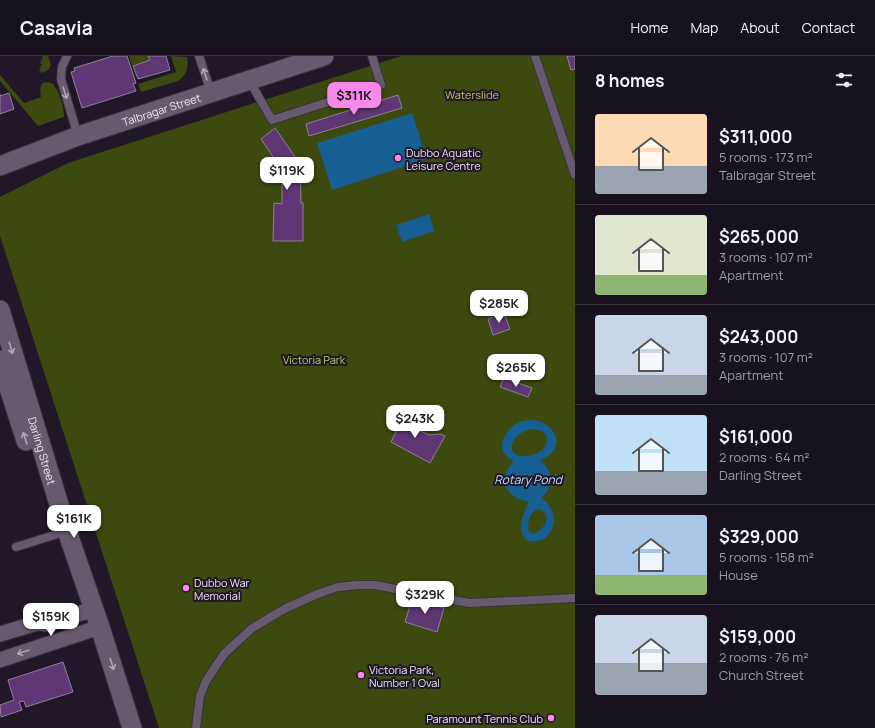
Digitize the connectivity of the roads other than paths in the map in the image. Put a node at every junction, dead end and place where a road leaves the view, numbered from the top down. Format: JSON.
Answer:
{"nodes":[{"id":1,"x":67,"y":56,"type":"edge"},
{"id":2,"x":199,"y":56,"type":"edge"},
{"id":3,"x":324,"y":56,"type":"edge"},
{"id":4,"x":372,"y":56,"type":"edge"},
{"id":5,"x":535,"y":56,"type":"edge"},
{"id":6,"x":249,"y":80,"type":"junction"},
{"id":7,"x":211,"y":92,"type":"junction"},
{"id":8,"x":78,"y":136,"type":"junction"},
{"id":9,"x":0,"y":166,"type":"edge"},
{"id":10,"x":575,"y":175,"type":"edge"},
{"id":11,"x":0,"y":310,"type":"edge"},
{"id":12,"x":0,"y":360,"type":"edge"},
{"id":13,"x":62,"y":533,"type":"junction"},
{"id":14,"x":16,"y":547,"type":"dead end"},
{"id":15,"x":575,"y":598,"type":"edge"},
{"id":16,"x":88,"y":611,"type":"junction"},
{"id":17,"x":94,"y":629,"type":"junction"},
{"id":18,"x":0,"y":634,"type":"edge"},
{"id":19,"x":0,"y":660,"type":"edge"},
{"id":20,"x":119,"y":728,"type":"edge"},
{"id":21,"x":132,"y":728,"type":"edge"},
{"id":22,"x":196,"y":728,"type":"edge"}],
"edges":[{"from":1,"to":8,"type":"lane","one_way":true},
{"from":7,"to":2,"type":"lane","one_way":true},
{"from":3,"to":6,"type":"street","name":"Talbragar Street"},
{"from":4,"to":6,"type":"lane"},
{"from":5,"to":10,"type":"lane"},
{"from":6,"to":7,"type":"street","name":"Talbragar Street"},
{"from":7,"to":8,"type":"street","name":"Talbragar Street"},
{"from":8,"to":9,"type":"street","name":"Talbragar Street"},
{"from":11,"to":13,"type":"street","name":"Darling Street","one_way":true},
{"from":13,"to":12,"type":"street","name":"Darling Street","one_way":true},
{"from":13,"to":14,"type":"lane"},
{"from":13,"to":16,"type":"street","name":"Darling Street"},
{"from":15,"to":22,"type":"lane"},
{"from":16,"to":17,"type":"street","name":"Darling Street"},
{"from":16,"to":18,"type":"street"},
{"from":17,"to":19,"type":"street","one_way":true},
{"from":17,"to":20,"type":"street","name":"Darling Street"},
{"from":17,"to":21,"type":"street","name":"Darling Street","one_way":true}]}
